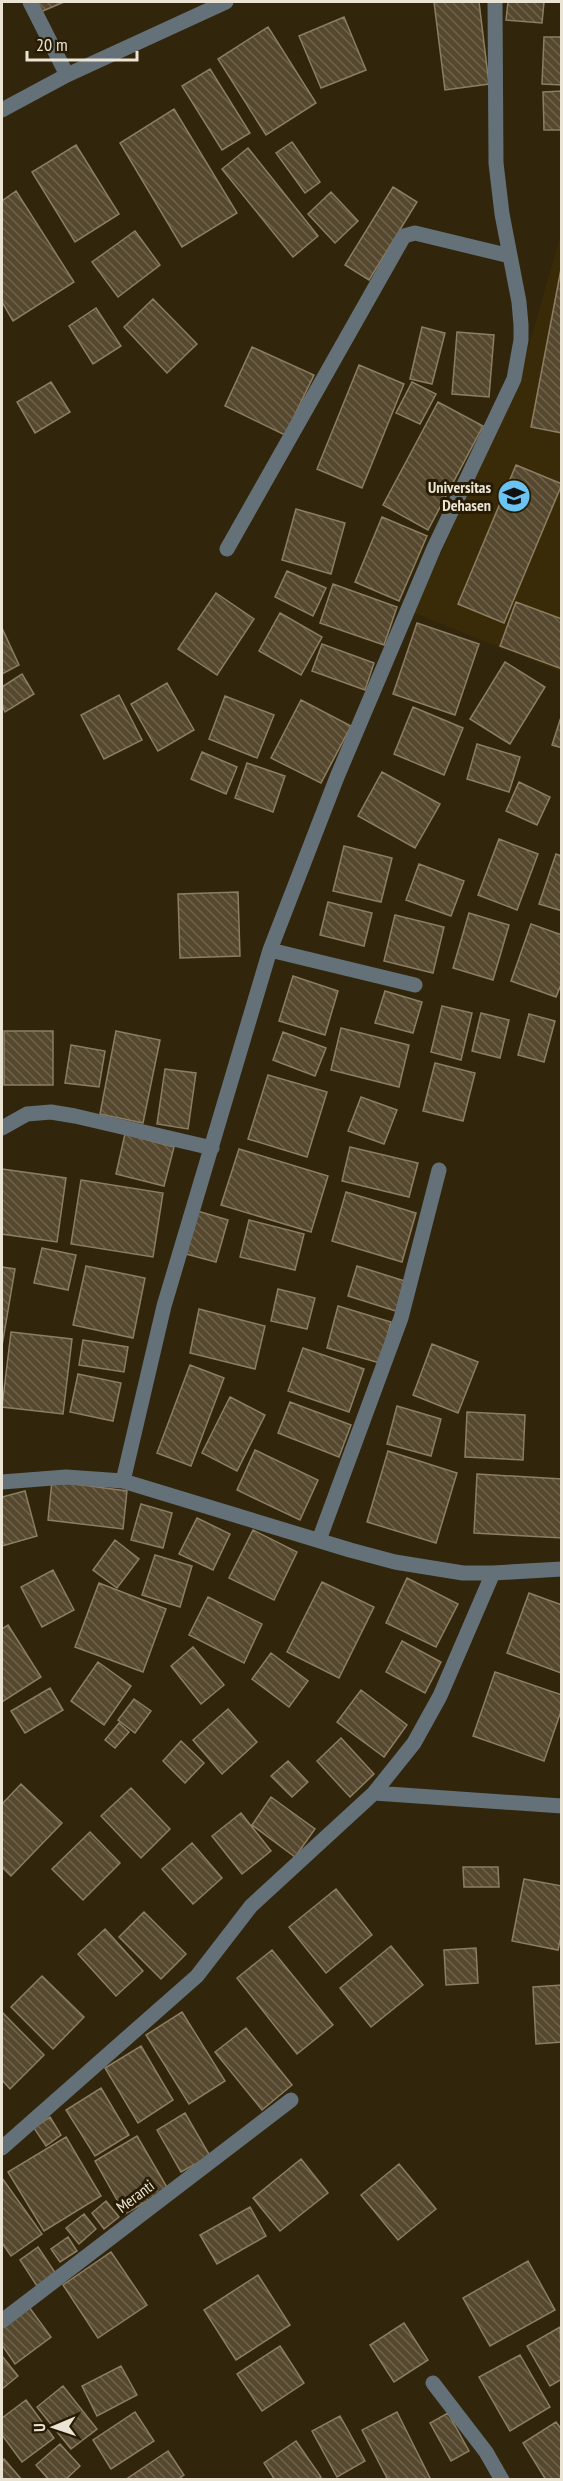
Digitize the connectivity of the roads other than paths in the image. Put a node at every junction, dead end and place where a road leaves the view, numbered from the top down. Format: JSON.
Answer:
{"nodes":[{"id":1,"x":30,"y":2,"type":"edge"},
{"id":2,"x":226,"y":2,"type":"edge"},
{"id":3,"x":495,"y":2,"type":"edge"},
{"id":4,"x":67,"y":75,"type":"junction"},
{"id":5,"x":2,"y":110,"type":"edge"},
{"id":6,"x":510,"y":256,"type":"junction"},
{"id":7,"x":227,"y":549,"type":"dead end"},
{"id":8,"x":270,"y":950,"type":"junction"},
{"id":9,"x":415,"y":986,"type":"dead end"},
{"id":10,"x":2,"y":1128,"type":"edge"},
{"id":11,"x":212,"y":1148,"type":"junction"},
{"id":12,"x":439,"y":1170,"type":"dead end"},
{"id":13,"x":123,"y":1481,"type":"junction"},
{"id":14,"x":2,"y":1482,"type":"edge"},
{"id":15,"x":319,"y":1540,"type":"junction"},
{"id":16,"x":561,"y":1569,"type":"edge"},
{"id":17,"x":493,"y":1573,"type":"junction"},
{"id":18,"x":374,"y":1793,"type":"junction"},
{"id":19,"x":561,"y":1806,"type":"edge"},
{"id":20,"x":291,"y":2100,"type":"dead end"},
{"id":21,"x":2,"y":2148,"type":"edge"},
{"id":22,"x":2,"y":2321,"type":"edge"},
{"id":23,"x":433,"y":2383,"type":"dead end"},
{"id":24,"x":502,"y":2480,"type":"edge"}],
"edges":[{"from":1,"to":4,"type":"street"},
{"from":2,"to":4,"type":"street"},
{"from":3,"to":6,"type":"street"},
{"from":4,"to":5,"type":"street"},
{"from":6,"to":7,"type":"street"},
{"from":6,"to":8,"type":"street"},
{"from":8,"to":9,"type":"street"},
{"from":8,"to":11,"type":"street"},
{"from":10,"to":11,"type":"street"},
{"from":11,"to":13,"type":"street"},
{"from":12,"to":15,"type":"street"},
{"from":13,"to":14,"type":"street"},
{"from":13,"to":15,"type":"street"},
{"from":15,"to":17,"type":"street"},
{"from":16,"to":17,"type":"street"},
{"from":17,"to":18,"type":"street"},
{"from":18,"to":19,"type":"street"},
{"from":18,"to":21,"type":"street"},
{"from":20,"to":22,"type":"street","name":"Meranti"},
{"from":23,"to":24,"type":"street"}]}
